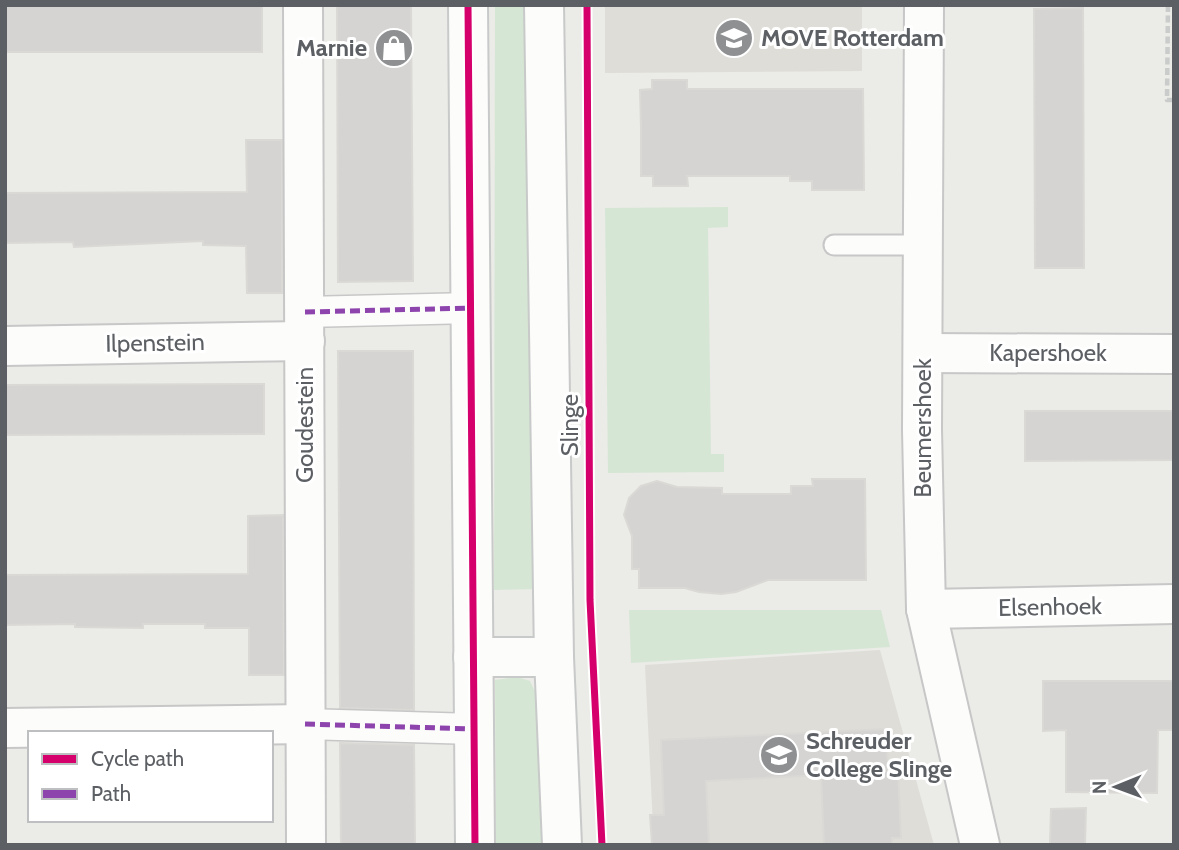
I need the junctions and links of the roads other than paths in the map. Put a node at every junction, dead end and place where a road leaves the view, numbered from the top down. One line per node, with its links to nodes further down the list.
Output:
1 (303, 5): 8 (street, Goudestein)
2 (468, 5): 7 (street)
3 (544, 5): 15 (street, Slinge)
4 (924, 5): 6 (street, Beumershoek)
5 (834, 245): 6 (lane)
6 (923, 245): 10 (street, Beumershoek)
7 (471, 308): 8 (street); 14 (street)
8 (305, 326): 9 (street, Ilpenstein); 16 (street, Goudestein)
9 (5, 346)
10 (923, 353): 11 (street, Kapershoek); 13 (street, Beumershoek)
11 (1174, 354)
12 (1174, 604): 13 (street, Elsenhoek)
13 (926, 609): 22 (street, Beumershoek)
14 (473, 657): 15 (street); 18 (street)
15 (554, 657): 21 (street, Slinge)
16 (305, 724): 17 (street); 18 (street); 19 (street, Goudestein)
17 (5, 728)
18 (474, 729): 20 (street)
19 (306, 845)
20 (475, 845)
21 (562, 845)
22 (980, 845)

